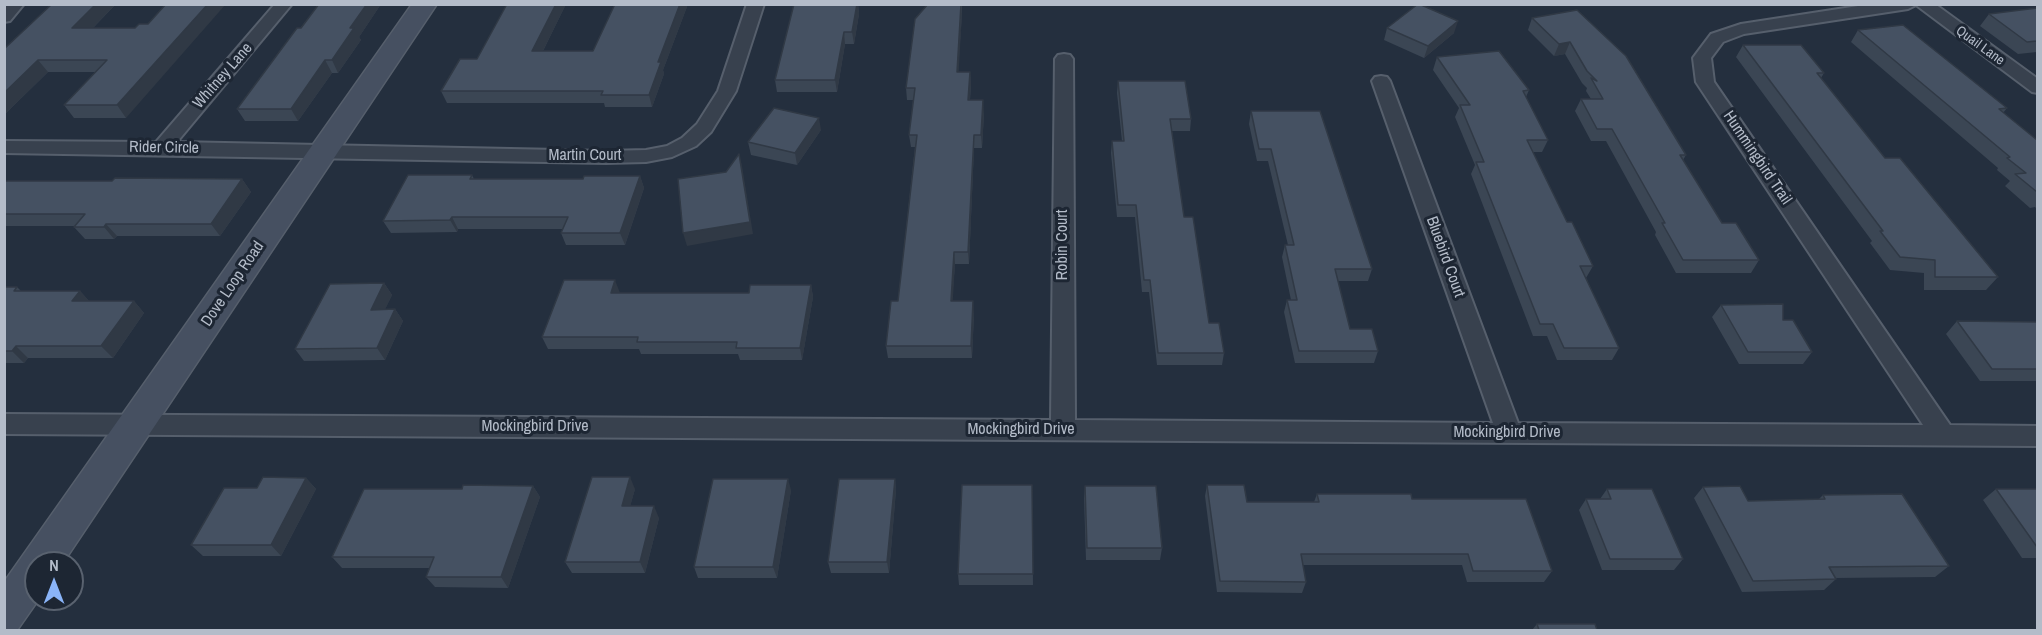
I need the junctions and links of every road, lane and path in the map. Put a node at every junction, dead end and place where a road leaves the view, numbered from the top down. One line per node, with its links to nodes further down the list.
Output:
1 (16, 4): 7 (street)
2 (284, 4): 12 (street, Whitney Lane)
3 (425, 4): 13 (street, Dove Loop Road)
4 (756, 4): 13 (street, Martin Court)
5 (1908, 4): 18 (street, Hummingbird Trail)
6 (1923, 4): 10 (street, Quail Lane)
7 (4, 17)
8 (1064, 59): 16 (street, Robin Court)
9 (1381, 81): 17 (street, Bluebird Court)
10 (2037, 88)
11 (4, 147): 12 (street, Rider Circle)
12 (161, 148): 13 (street, Rider Circle)
13 (323, 153): 15 (street, Dove Loop Road)
14 (4, 424): 15 (street, Mockingbird Drive)
15 (136, 424): 16 (street, Mockingbird Drive); 20 (street, Dove Loop Road)
16 (1063, 431): 17 (street, Mockingbird Drive)
17 (1509, 433): 18 (street, Mockingbird Drive)
18 (1944, 436): 19 (street, Mockingbird Drive)
19 (2037, 436)
20 (49, 551)
21 (24, 587): 22 (street)
22 (4, 616)

